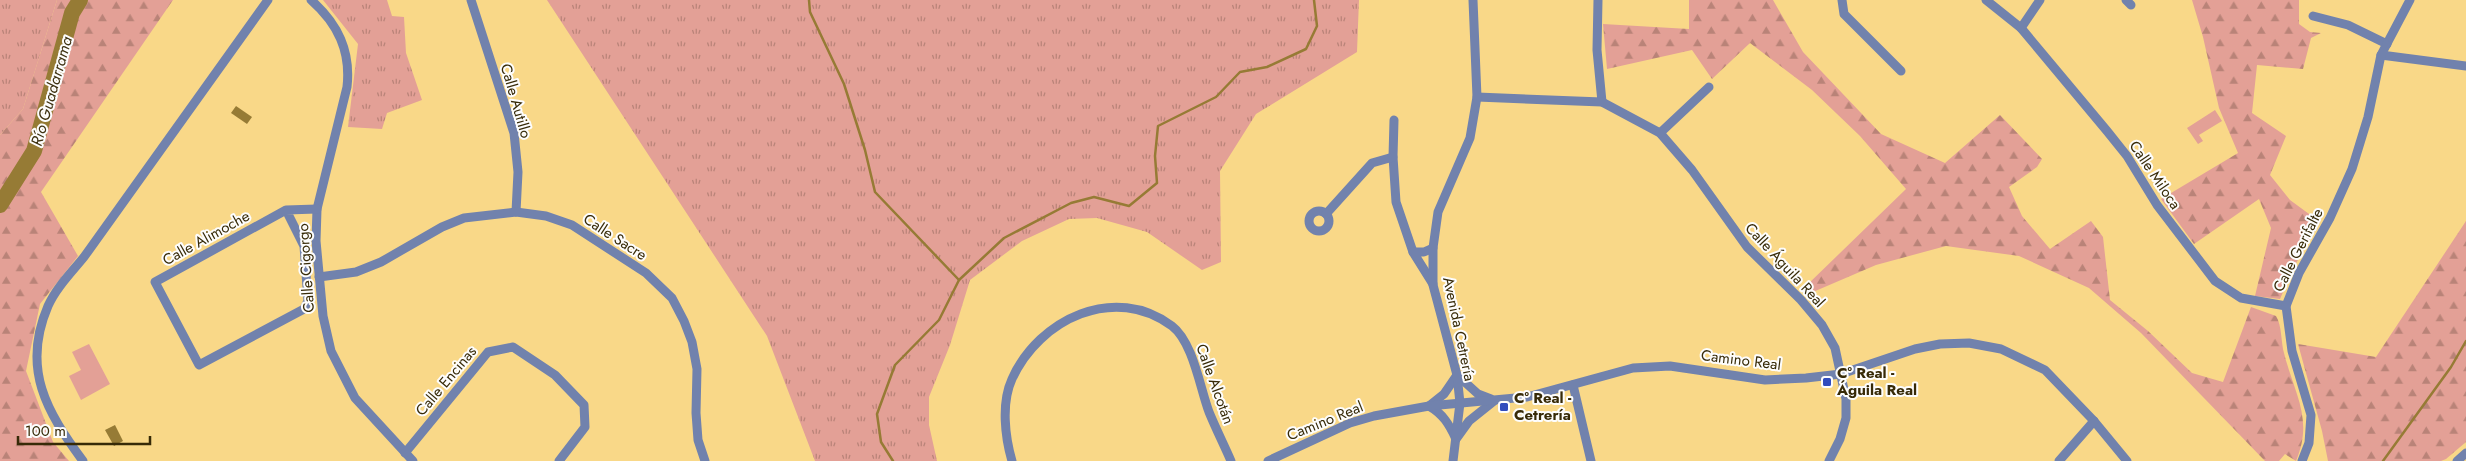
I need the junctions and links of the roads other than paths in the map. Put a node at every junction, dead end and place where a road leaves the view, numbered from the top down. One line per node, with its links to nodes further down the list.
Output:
1 (268, 0): 41 (street)
2 (311, 0): 22 (street, Calle Cigorgo)
3 (470, 0): 24 (street, Calle Autillo)
4 (1473, 0): 17 (street, Avenida Cetrería)
5 (1598, 0): 18 (street)
6 (1842, 0): 15 (street)
7 (1986, 0): 11 (street, Calle Miloca)
8 (2040, 0): 11 (street)
9 (2410, 0): 12 (street, Calle Gerifalte)
10 (2313, 16): 12 (street)
11 (2021, 28): 30 (street, Calle Miloca)
12 (2387, 44): 13 (street, Calle Gerifalte)
13 (2382, 55): 14 (street); 30 (street, Calle Gerifalte)
14 (2466, 66)
15 (1901, 71)
16 (1710, 87): 20 (street)
17 (1477, 97): 18 (street, Calle Águila Real); 26 (street, Avenida Cetrería)
18 (1602, 102): 20 (street, Calle Águila Real)
19 (1394, 120): 21 (street)
20 (1660, 133): 31 (street, Calle Águila Real)
21 (1393, 157): 25 (street); 27 (street)
22 (316, 209): 23 (street, Calle Alimoche); 28 (street, Calle Cigorgo)
23 (286, 210): 23 (street, Calle Alimoche)
24 (516, 212): 28 (street, Calle Sacre); 44 (street, Calle Sacre)
25 (1326, 214)
26 (1433, 248): 27 (street); 29 (street, Avenida Cetrería)
27 (1413, 252): 29 (street)
28 (319, 277): 39 (street, Calle Cigorgo)
29 (1433, 285): 32 (street, Avenida Cetrería)
30 (2286, 306): 53 (street, Calle Gerifalte)
31 (1842, 374): 33 (street, Camino Real); 37 (street, Camino Real); 50 (street, Calle Águila Real)
32 (1457, 375): 34 (street); 35 (street, Avenida Cetrería); 36 (street)
33 (1573, 385): 34 (street, Camino Real); 49 (street)
34 (1495, 400): 35 (street, Camino Real); 38 (street)
35 (1460, 403): 36 (street, Camino Real); 38 (street, Avenida Cetrería)
36 (1429, 406): 38 (street); 47 (street, Camino Real)
37 (2094, 421): 51 (street); 52 (street, Camino Real)
38 (1456, 439): 48 (street, Avenida Cetrería)
39 (405, 453): 42 (street, Calle Cigorgo); 43 (street, Calle Encinas)
40 (2466, 453): 54 (street)
41 (83, 461)
42 (413, 461)
43 (559, 461)
44 (705, 461)
45 (1012, 461): 46 (street, Calle Alcotán)
46 (1231, 461)
47 (1268, 461)
48 (1453, 461)
49 (1590, 461)
50 (1829, 461)
51 (2059, 461)
52 (2127, 461)
53 (2302, 461)
54 (2457, 461)

